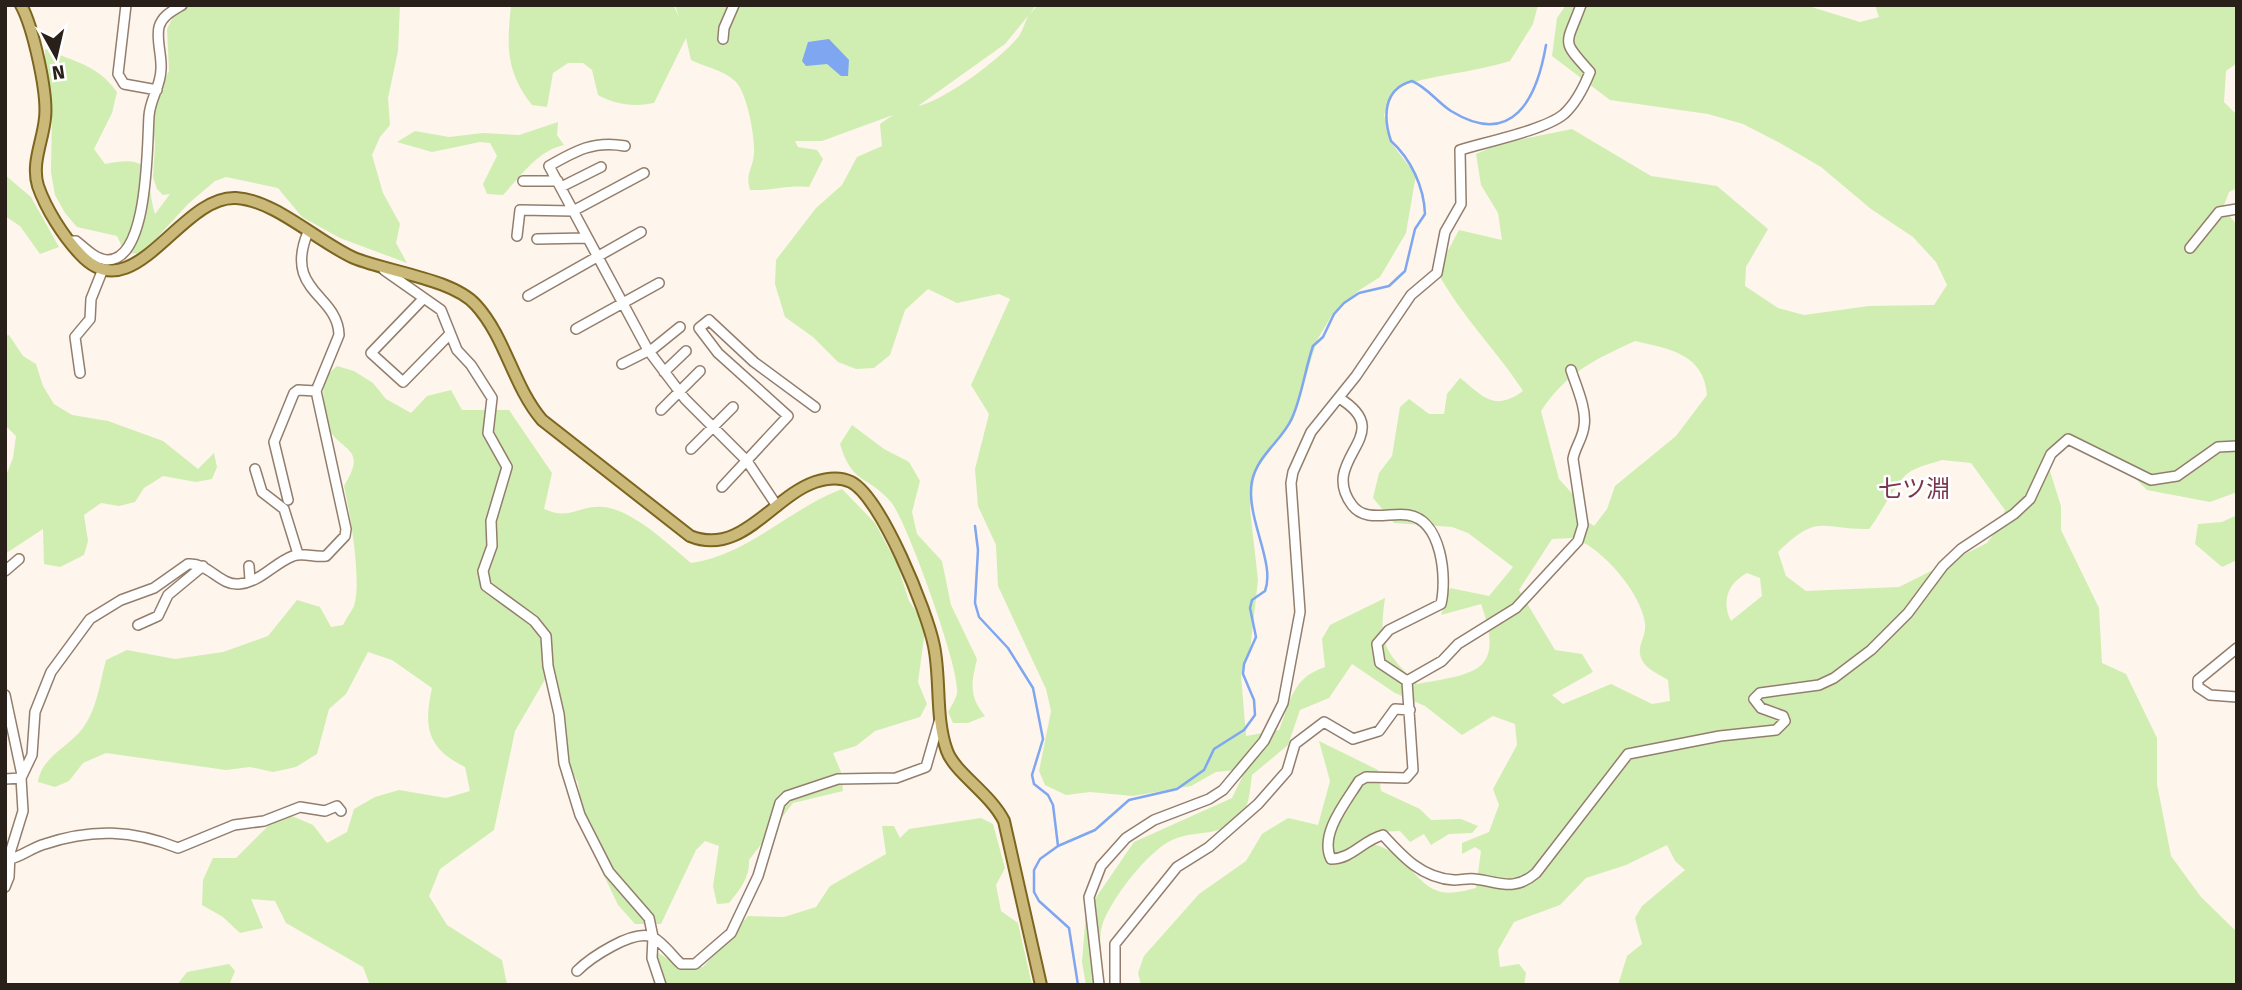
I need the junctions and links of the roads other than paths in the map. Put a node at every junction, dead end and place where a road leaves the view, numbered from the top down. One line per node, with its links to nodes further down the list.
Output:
1 (20, 5): 20 (main road)
2 (126, 5): 7 (street)
3 (182, 5): 7 (street)
4 (734, 5): 6 (street)
5 (1581, 5): 41 (street)
6 (723, 39)
7 (157, 90): 20 (street)
8 (625, 146): 12 (street)
9 (601, 167): 12 (street)
10 (644, 173): 14 (street)
11 (523, 181): 12 (street)
12 (559, 184): 14 (street)
13 (2237, 209): 21 (street)
14 (573, 211): 17 (street); 18 (street)
15 (309, 232): 23 (main road); 24 (main road); 39 (street)
16 (641, 232): 22 (street)
17 (517, 236)
18 (587, 238): 19 (street); 22 (street)
19 (537, 239)
20 (69, 241): 23 (main road)
21 (2190, 248)
22 (597, 256): 26 (street); 28 (street)
23 (103, 269): 38 (street)
24 (383, 269): 27 (street); 52 (main road)
25 (659, 283): 28 (street)
26 (528, 296)
27 (423, 299): 31 (street); 31 (street)
28 (622, 304): 30 (street); 32 (street)
29 (680, 327): 32 (street)
30 (576, 329)
31 (449, 336): 71 (street)
32 (648, 350): 34 (street); 37 (street)
33 (687, 351): 37 (street)
34 (622, 365)
35 (1572, 370): 61 (street)
36 (700, 371): 40 (street)
37 (664, 372): 40 (street)
38 (80, 373)
39 (316, 391): 51 (street); 53 (street)
40 (680, 393): 44 (street); 45 (street)
41 (1339, 398): 61 (street); 75 (street)
42 (733, 407): 45 (street)
43 (815, 407): 48 (street)
44 (661, 410)
45 (712, 429): 47 (street); 48 (street)
46 (2237, 446): 64 (street)
47 (691, 449)
48 (747, 461): 50 (street); 52 (street)
49 (255, 469): 53 (street)
50 (722, 487)
51 (288, 500)
52 (777, 506): 65 (main road)
53 (298, 554): 58 (street)
54 (19, 559): 57 (street)
55 (203, 566): 58 (street); 59 (street); 66 (street)
56 (249, 566): 58 (street)
57 (5, 571)
58 (250, 580)
59 (138, 625)
60 (2237, 648): 63 (street)
61 (1407, 681): 64 (street)
62 (5, 695): 66 (street)
63 (2237, 697)
64 (1409, 710): 76 (street)
65 (941, 717): 71 (street); 74 (main road)
66 (21, 776): 67 (street); 69 (street)
67 (5, 779)
68 (341, 811): 69 (street)
69 (10, 859): 70 (street)
70 (5, 887)
71 (653, 937): 72 (street); 73 (street)
72 (577, 971)
73 (661, 985)
74 (1041, 985)
75 (1099, 985)
76 (1115, 985)

